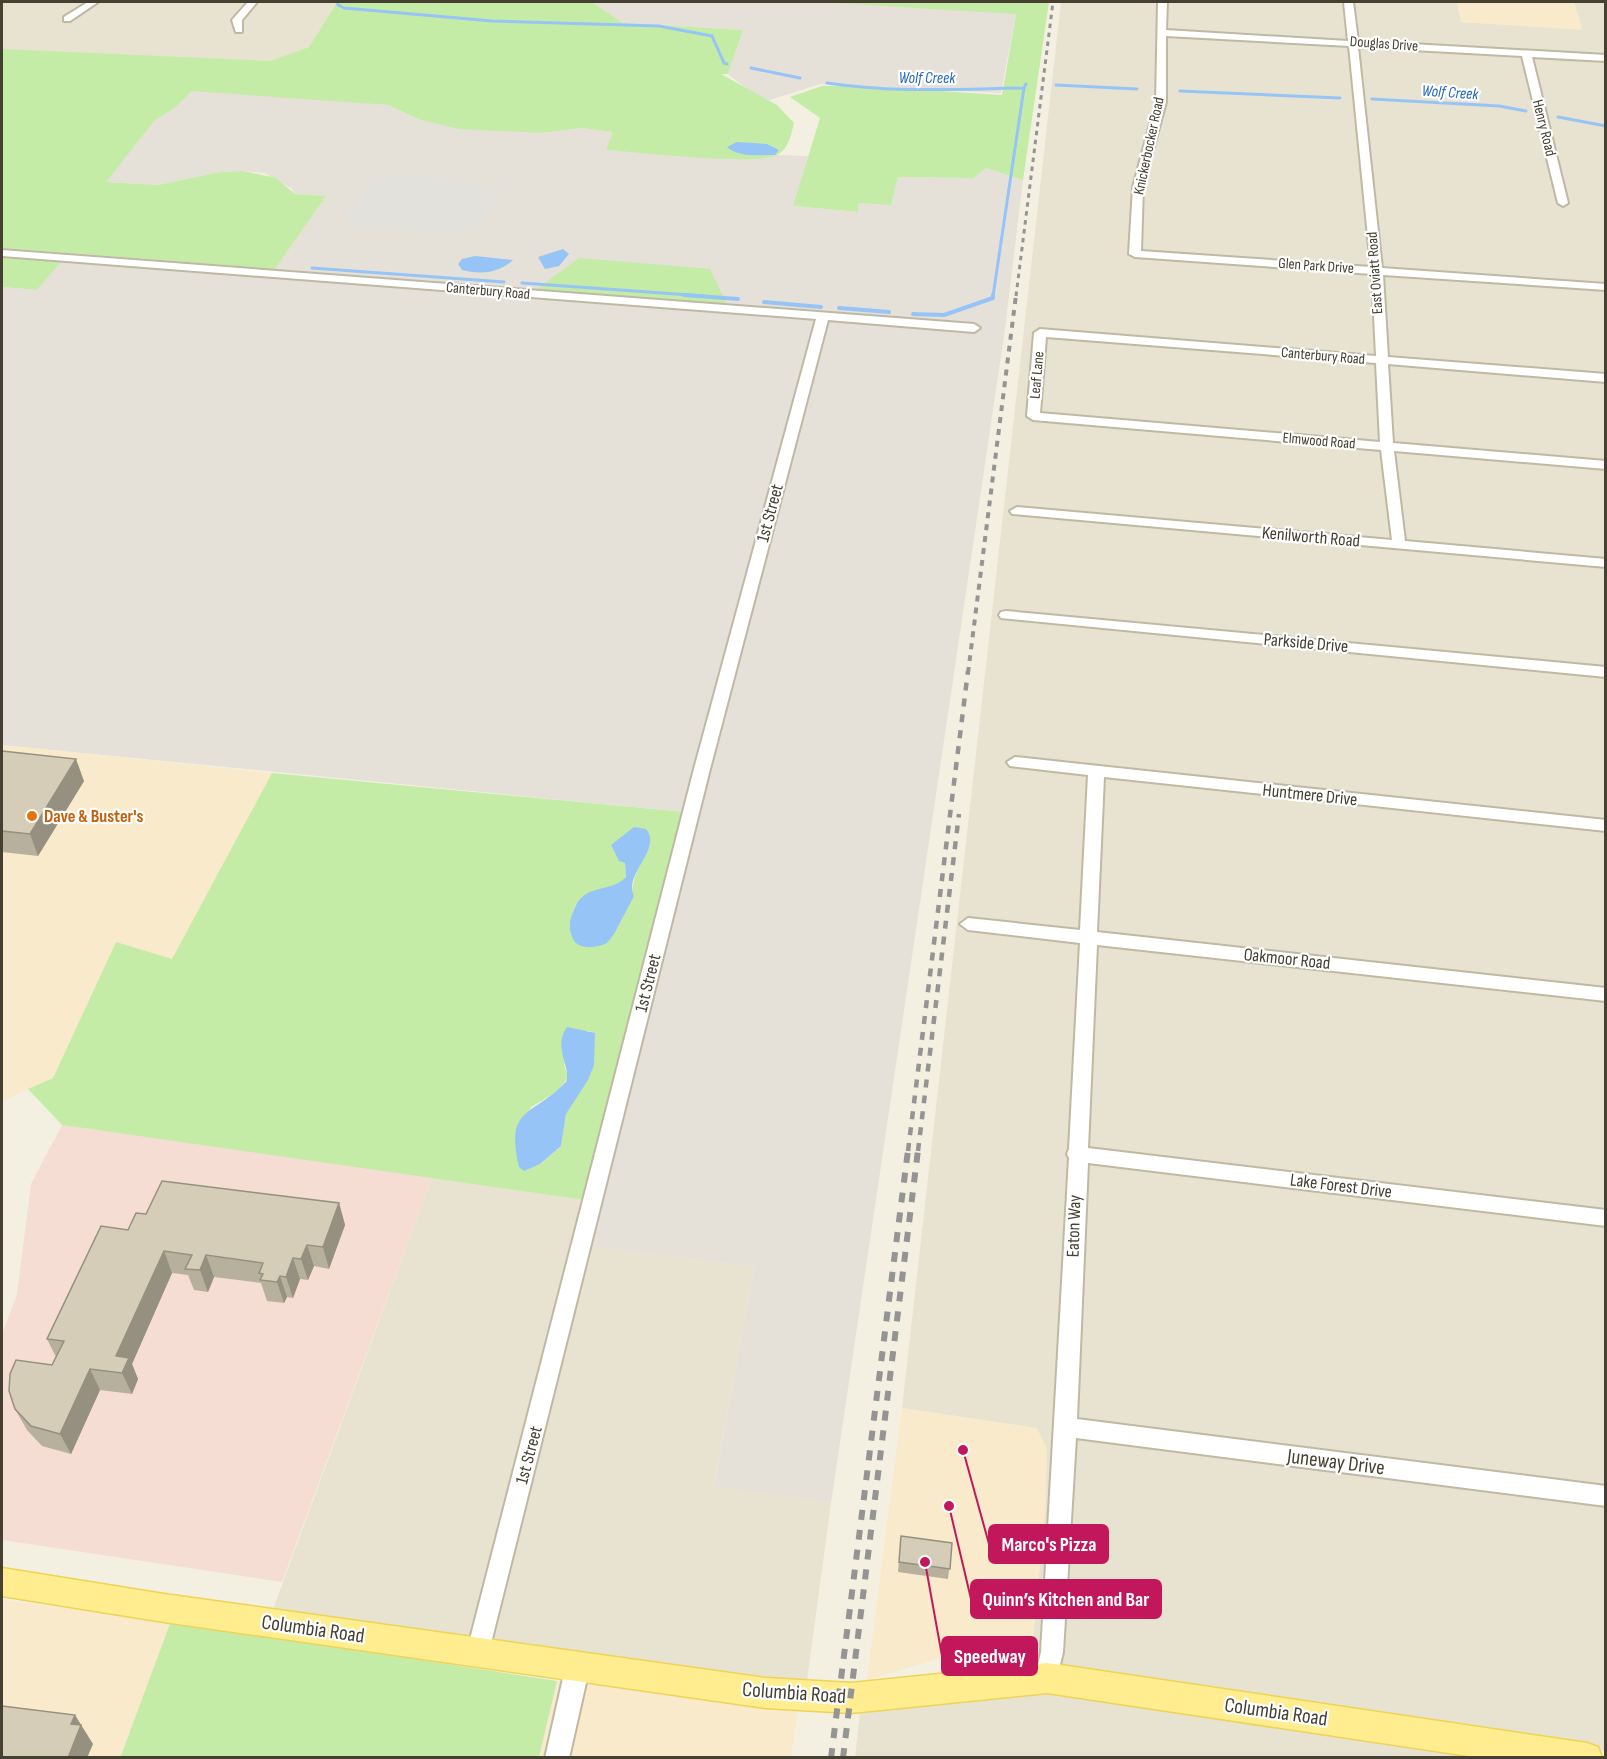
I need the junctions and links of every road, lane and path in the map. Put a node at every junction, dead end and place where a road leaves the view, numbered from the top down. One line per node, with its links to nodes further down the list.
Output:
1 (93, 2): 5 (street)
2 (252, 2): 6 (street)
3 (1162, 2): 7 (street, Knickerbocker Road)
4 (1349, 2): 8 (street, East Oviatt Road)
5 (67, 19)
6 (239, 30)
7 (1162, 33): 8 (street, Douglas Drive); 13 (street, Knickerbocker Road)
8 (1353, 42): 9 (street, Douglas Drive); 14 (street, East Oviatt Road)
9 (1526, 53): 10 (street, Douglas Drive); 11 (street, Henry Road)
10 (1605, 58)
11 (1563, 203)
12 (2, 254): 16 (street, Canterbury Road)
13 (1135, 254): 14 (street, Glen Park Drive)
14 (1377, 270): 15 (street, Glen Park Drive); 19 (street, East Oviatt Road)
15 (1605, 287)
16 (823, 317): 17 (street, Canterbury Road); 40 (street, 1st Street)
17 (974, 328)
18 (1040, 333): 19 (street, Canterbury Road); 21 (street, Leaf Lane)
19 (1381, 360): 20 (street, Canterbury Road); 22 (street, East Oviatt Road)
20 (1605, 378)
21 (1033, 416): 22 (street, Elmwood Road)
22 (1387, 447): 23 (street, Elmwood Road); 25 (street, East Oviatt Road)
23 (1605, 465)
24 (1017, 511): 25 (street, Kenilworth Road)
25 (1400, 545): 26 (street, Kenilworth Road)
26 (1605, 563)
27 (1006, 615): 28 (street, Parkside Drive)
28 (1605, 672)
29 (1015, 762): 30 (street, Huntmere Drive)
30 (1096, 772): 31 (street, Huntmere Drive); 33 (street, Eaton Way)
31 (1605, 826)
32 (968, 924): 33 (street, Oakmoor Road)
33 (1088, 937): 34 (street, Oakmoor Road); 35 (street, Eaton Way)
34 (1605, 995)
35 (1076, 1154): 36 (street, Lake Forest Drive); 37 (street, Eaton Way)
36 (1605, 1218)
37 (1066, 1427): 38 (street, Juneway Drive); 42 (street, Eaton Way)
38 (1605, 1496)
39 (2, 1582): 40 (main road, Columbia Road)
40 (478, 1651): 41 (main road, Columbia Road)
41 (578, 1665): 42 (main road, Columbia Road); 43 (street)
42 (1047, 1678): 44 (main road, Columbia Road)
43 (557, 1758)
44 (1587, 1758)

